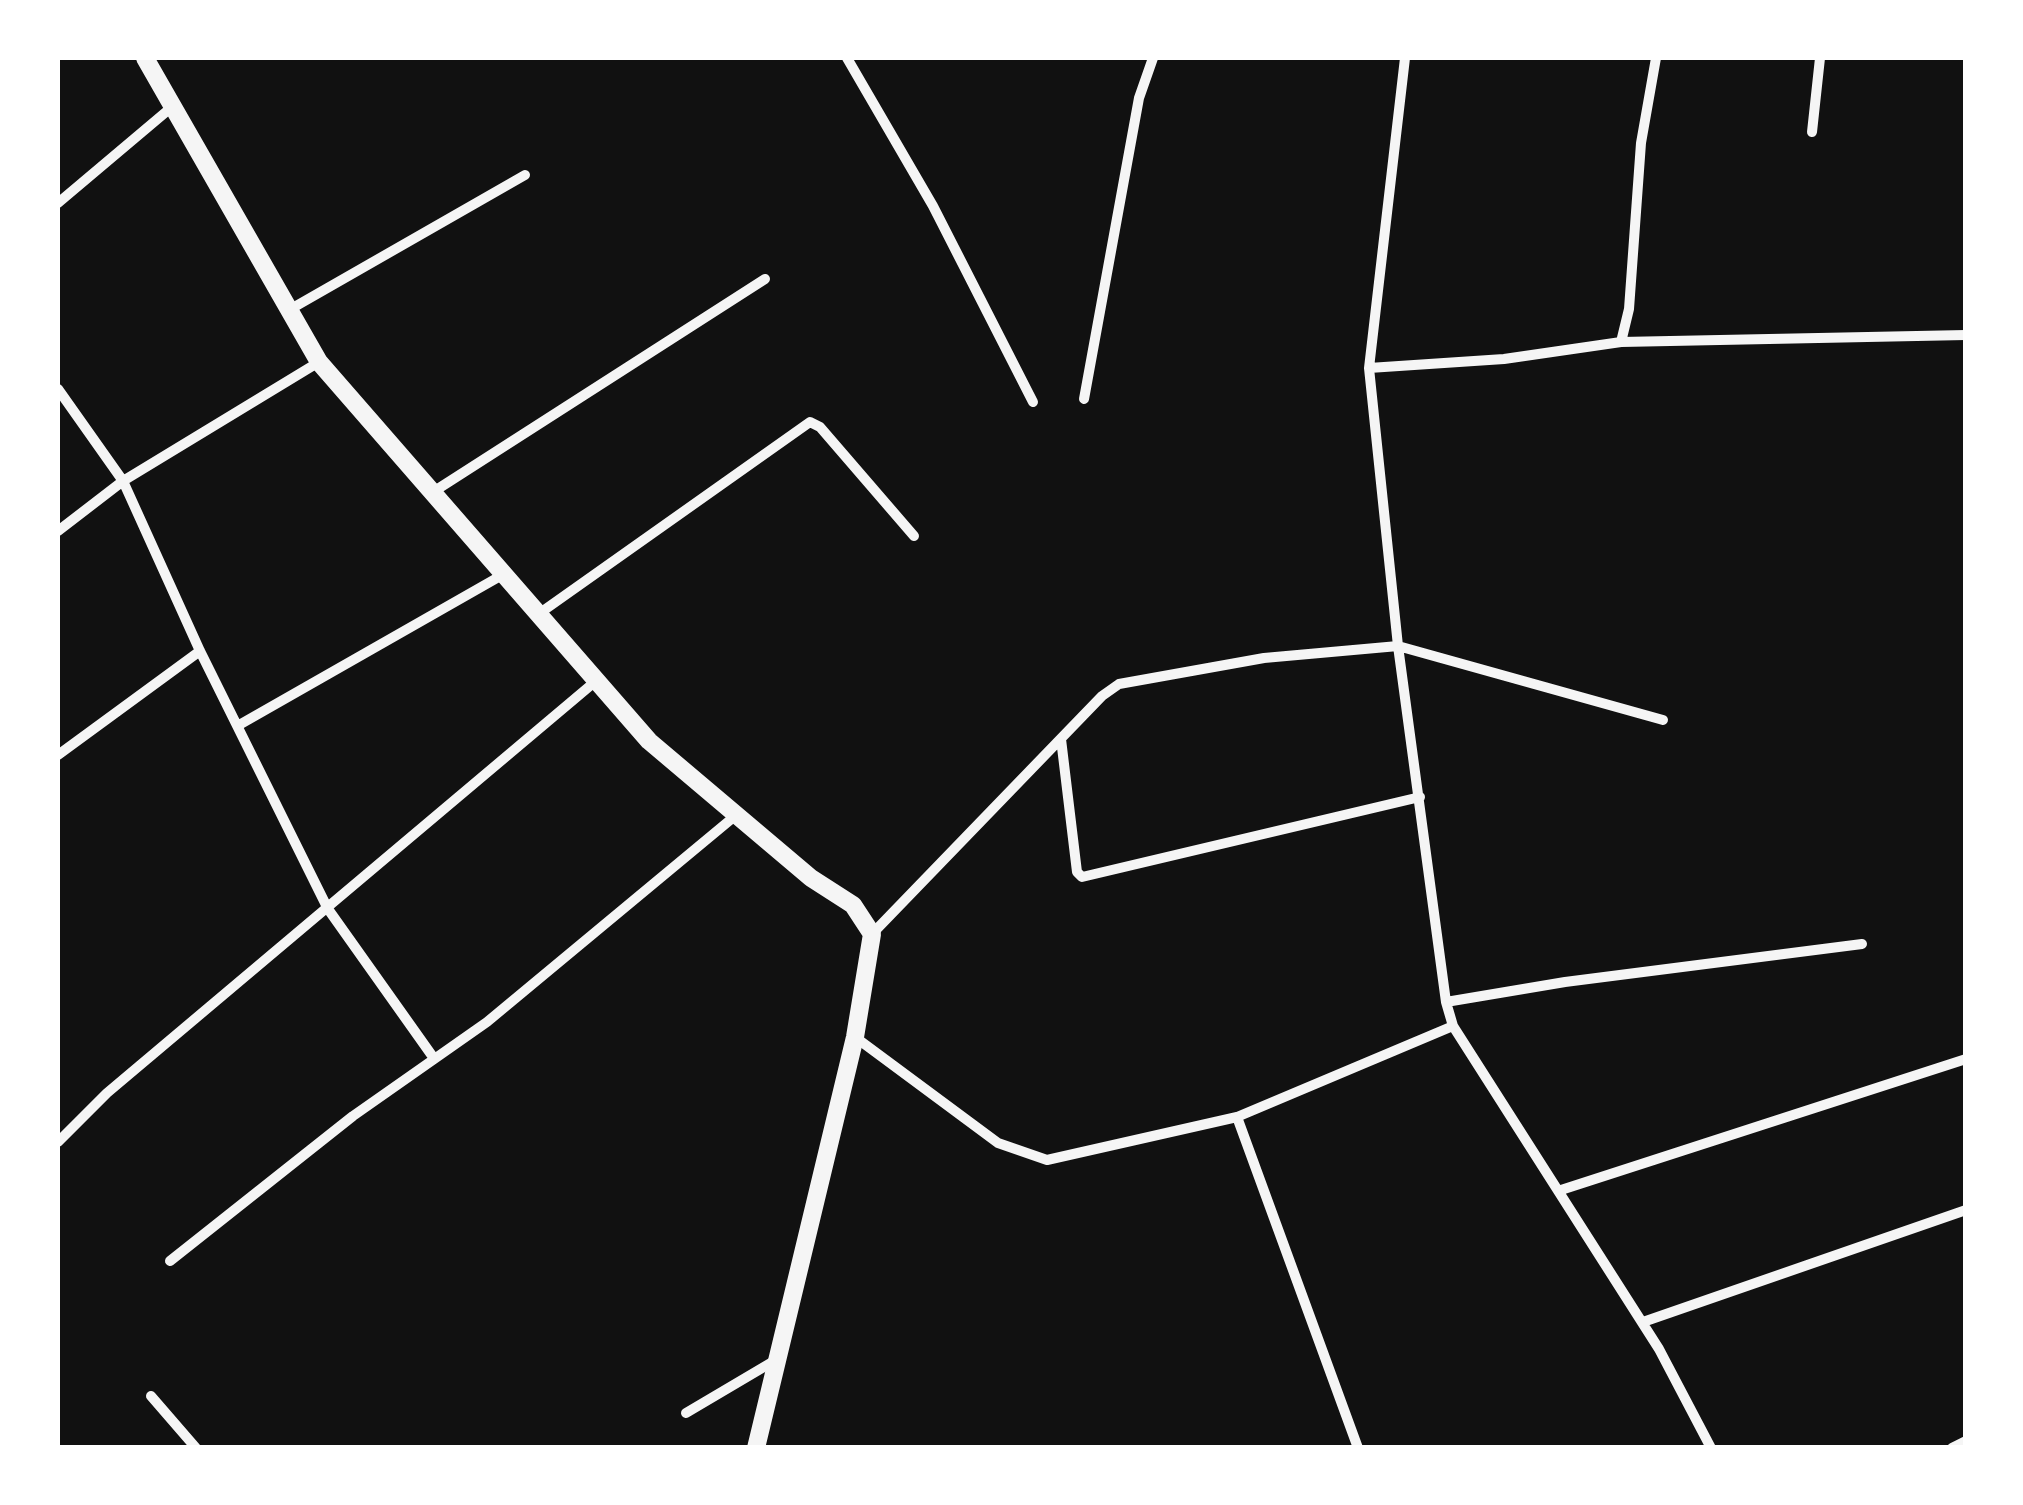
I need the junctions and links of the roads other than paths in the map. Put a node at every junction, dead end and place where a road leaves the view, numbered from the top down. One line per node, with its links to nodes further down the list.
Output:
1 (145, 58): 7 (street)
2 (847, 58): 19 (street)
3 (1153, 58): 18 (street)
4 (1405, 58): 16 (street)
5 (1656, 58): 14 (street)
6 (1820, 58): 8 (street)
7 (173, 106): 10 (street); 12 (street)
8 (1812, 132)
9 (525, 174): 12 (street)
10 (58, 203)
11 (765, 279): 21 (street)
12 (289, 310): 15 (street)
13 (1966, 335): 14 (street)
14 (1620, 342): 16 (street)
15 (319, 362): 20 (street); 21 (street)
16 (1369, 368): 26 (street)
17 (58, 390): 20 (street)
18 (1084, 399)
19 (1033, 402)
20 (123, 481): 22 (street); 27 (street)
21 (433, 492): 24 (street)
22 (58, 531)
23 (914, 536): 25 (street)
24 (505, 574): 25 (street); 30 (street)
25 (540, 614): 28 (street)
26 (1398, 646): 29 (street); 31 (street); 33 (street)
27 (200, 651): 30 (street); 32 (street)
28 (597, 680): 34 (street); 35 (street)
29 (1663, 720)
30 (240, 725): 35 (street)
31 (1061, 739): 33 (street); 36 (street)
32 (58, 755)
33 (1420, 797): 38 (street)
34 (735, 816): 36 (street); 41 (street)
35 (328, 909): 41 (street); 44 (street)
36 (872, 934): 40 (street)
37 (1862, 944): 38 (street)
38 (1446, 1002): 39 (street)
39 (1453, 1026): 43 (street); 45 (street)
40 (854, 1037): 43 (street); 49 (street)
41 (433, 1057): 47 (street)
42 (1966, 1059): 45 (street)
43 (1236, 1117): 55 (street)
44 (58, 1142)
45 (1561, 1190): 48 (street)
46 (1966, 1210): 48 (street)
47 (170, 1260)
48 (1643, 1322): 56 (street)
49 (774, 1361): 51 (street); 54 (street)
50 (151, 1396): 53 (street)
51 (686, 1412)
52 (1966, 1440): 57 (street)
53 (196, 1448)
54 (756, 1448)
55 (1358, 1448)
56 (1711, 1448)
57 (1952, 1448)

